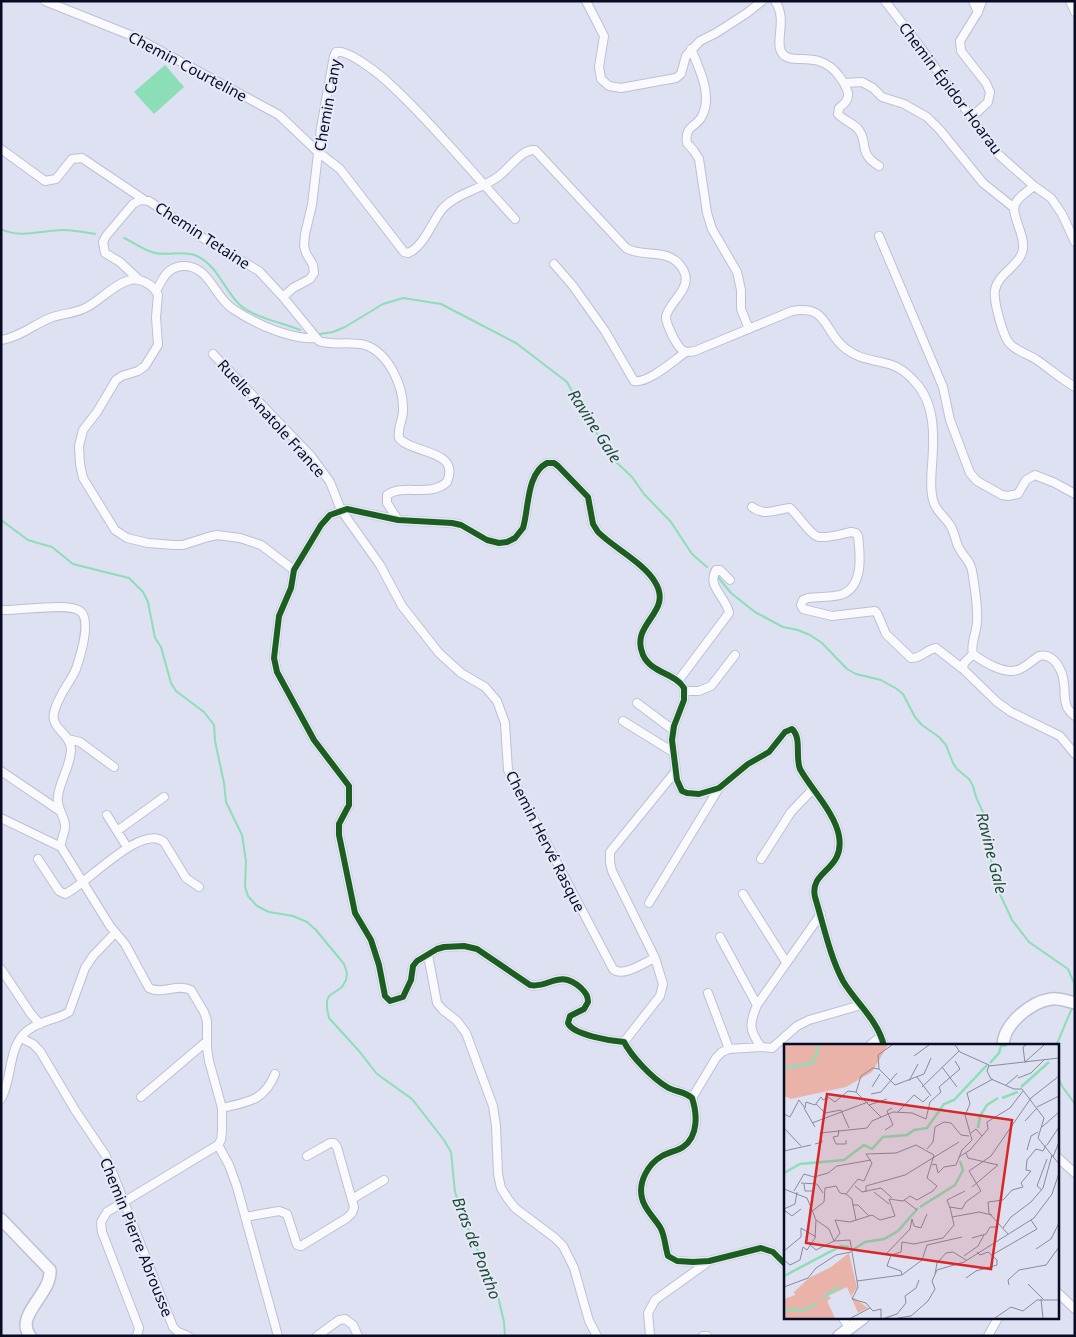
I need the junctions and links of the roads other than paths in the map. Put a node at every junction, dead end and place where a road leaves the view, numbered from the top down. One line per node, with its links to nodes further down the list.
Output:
1 (45, 1): 15 (street, Chemin Courteline)
2 (586, 1): 11 (street)
3 (762, 1): 11 (street)
4 (775, 1): 12 (street)
5 (885, 1): 13 (street, Chemin Épidor Hoarau)
6 (973, 1): 9 (street)
7 (982, 1): 9 (street)
8 (1070, 1): 10 (street)
9 (978, 12): 13 (street)
10 (1075, 12)
11 (691, 49): 28 (street)
12 (844, 84): 16 (street); 20 (street)
13 (971, 118): 18 (street, Chemin Épidor Hoarau)
14 (1, 149): 19 (street)
15 (318, 152): 17 (street, Chemin Courteline); 17 (street, Chemin Cany); 27 (street, Chemin Cany)
16 (879, 166)
17 (482, 184): 21 (street, Chemin Cany); 31 (street)
18 (1034, 186): 20 (street); 23 (street, Chemin Épidor Hoarau)
19 (143, 200): 25 (street, Chemin Tetaine); 27 (street, Chemin Tetaine)
20 (1013, 208): 33 (street)
21 (515, 219)
22 (879, 236): 34 (street)
23 (1075, 242)
24 (554, 264): 31 (street)
25 (139, 280): 26 (street); 30 (street)
26 (156, 292): 29 (street); 38 (street)
27 (283, 297): 29 (street, Chemin Tetaine)
28 (749, 329): 31 (street); 42 (street)
29 (316, 338): 37 (street)
30 (1, 340)
31 (686, 352)
32 (213, 354): 36 (street, Ruelle Anatole France)
33 (1075, 387)
34 (1075, 494)
35 (752, 507): 43 (street)
36 (341, 510): 37 (street); 38 (street); 75 (street, Chemin Hervé Rasque)
37 (398, 520): 44 (street)
38 (294, 570): 74 (street)
39 (730, 580): 44 (street)
40 (1, 610): 50 (street)
41 (735, 654): 45 (street)
42 (974, 654): 43 (street); 47 (street)
43 (963, 669): 52 (street)
44 (678, 681): 45 (street)
45 (685, 691): 49 (street)
46 (637, 702): 49 (street)
47 (1075, 716)
48 (623, 720): 51 (street)
49 (673, 730): 51 (street)
50 (68, 739): 53 (street); 59 (street)
51 (673, 752): 55 (street)
52 (1075, 754)
53 (114, 767)
54 (1, 771): 59 (street)
55 (675, 772): 56 (street); 75 (street)
56 (719, 788): 57 (street); 70 (street)
57 (812, 789): 65 (street); 71 (street)
58 (164, 797): 62 (street)
59 (60, 811): 63 (street)
60 (107, 815): 62 (street)
61 (1, 818): 63 (street)
62 (117, 831): 64 (street)
63 (60, 847): 67 (street)
64 (127, 847): 67 (street); 68 (street)
65 (761, 858)
66 (38, 859): 67 (street)
67 (82, 883): 72 (street)
68 (199, 887)
69 (743, 894): 76 (street)
70 (649, 903)
71 (821, 914): 76 (street); 81 (street)
72 (114, 932): 82 (street); 85 (street)
73 (720, 937): 80 (street)
74 (428, 955): 86 (street); 122 (street)
75 (655, 958): 86 (street)
76 (786, 962): 80 (street)
77 (1, 969): 82 (street)
78 (708, 993): 91 (street)
79 (1075, 1003): 89 (main road)
80 (757, 1005): 90 (street)
81 (861, 1005): 83 (street); 90 (street)
82 (40, 1024): 84 (street)
83 (881, 1036): 87 (street); 88 (street)
84 (21, 1038): 93 (street); 105 (street, Chemin Pierre Abrousse)
85 (207, 1041): 95 (street); 98 (street)
86 (624, 1042): 96 (street)
87 (871, 1044)
88 (883, 1044)
89 (1003, 1044)
90 (761, 1047): 91 (street)
91 (729, 1049): 96 (street)
92 (1, 1068): 93 (street)
93 (9, 1074): 97 (street)
94 (275, 1074): 98 (street)
95 (141, 1097)
96 (692, 1098): 108 (street)
97 (1, 1099)
98 (222, 1108): 99 (street)
99 (218, 1145): 105 (street); 106 (street)
100 (307, 1156): 104 (street)
101 (1058, 1158): 102 (street)
102 (1075, 1173)
103 (384, 1180): 104 (street)
104 (352, 1199): 106 (street)
105 (124, 1203): 117 (street); 118 (street, Chemin Pierre Abrousse)
106 (245, 1217): 119 (street)
107 (1, 1220): 116 (main road)
108 (709, 1261): 109 (street); 123 (street)
109 (784, 1263)
110 (1058, 1293): 111 (street)
111 (1075, 1309)
112 (844, 1320): 115 (street)
113 (861, 1320): 115 (main road)
114 (997, 1320): 127 (street)
115 (850, 1329): 126 (main road)
116 (30, 1336)
117 (137, 1336)
118 (188, 1336)
119 (278, 1336)
120 (317, 1336): 121 (street)
121 (358, 1336)
122 (596, 1336)
123 (650, 1336)
124 (703, 1336): 125 (street)
125 (707, 1336)
126 (839, 1336)
127 (988, 1336)

